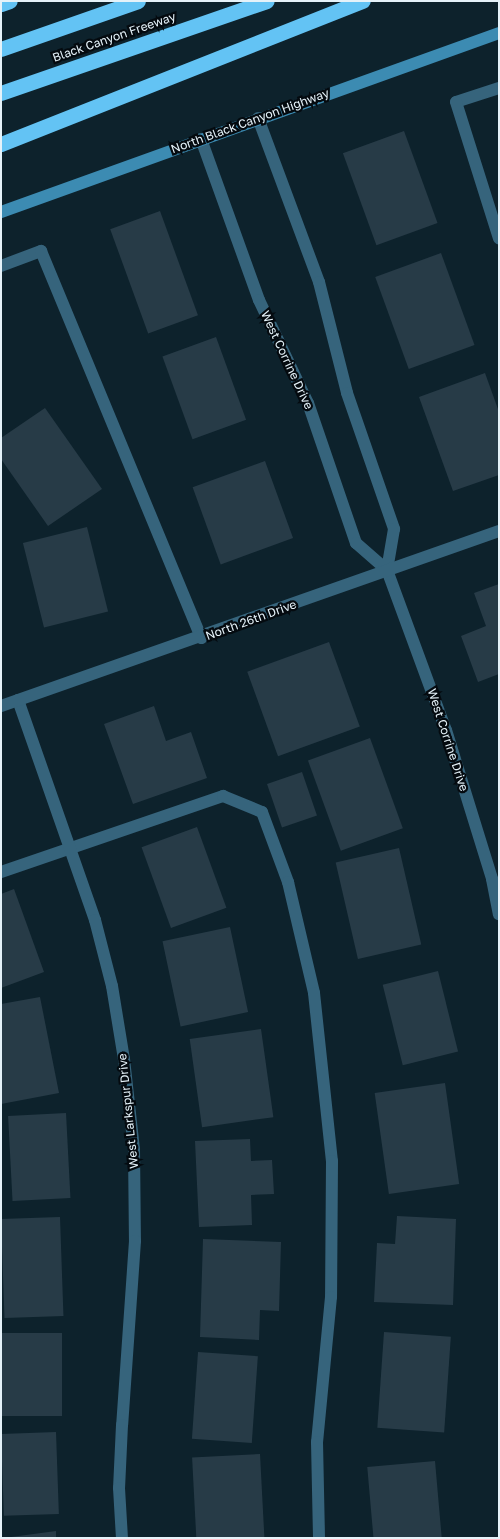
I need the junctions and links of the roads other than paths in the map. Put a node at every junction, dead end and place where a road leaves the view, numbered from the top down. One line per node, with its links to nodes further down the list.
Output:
1 (10, 1): 5 (highway)
2 (138, 1): 7 (highway)
3 (266, 1): 9 (highway, Black Canyon Freeway)
4 (363, 1): 12 (highway)
5 (1, 4)
6 (499, 33): 10 (main road, North Black Canyon Highway)
7 (1, 49)
8 (499, 88): 14 (street)
9 (1, 93)
10 (258, 118): 11 (main road, North Black Canyon Highway); 17 (street, West Corrine Drive)
11 (201, 138): 13 (main road, North Black Canyon Highway); 17 (street, West Corrine Drive)
12 (1, 144)
13 (1, 212)
14 (499, 238)
15 (1, 266): 18 (street)
16 (499, 531): 17 (street, North 26th Drive)
17 (387, 570): 18 (street, North 26th Drive); 23 (street, West Corrine Drive)
18 (201, 638): 19 (street, North 26th Drive)
19 (18, 700): 20 (street, North 26th Drive); 21 (street, West Larkspur Drive)
20 (1, 706)
21 (70, 847): 22 (street); 24 (street, West Larkspur Drive); 25 (street)
22 (1, 872)
23 (499, 914)
24 (122, 1538)
25 (319, 1538)

